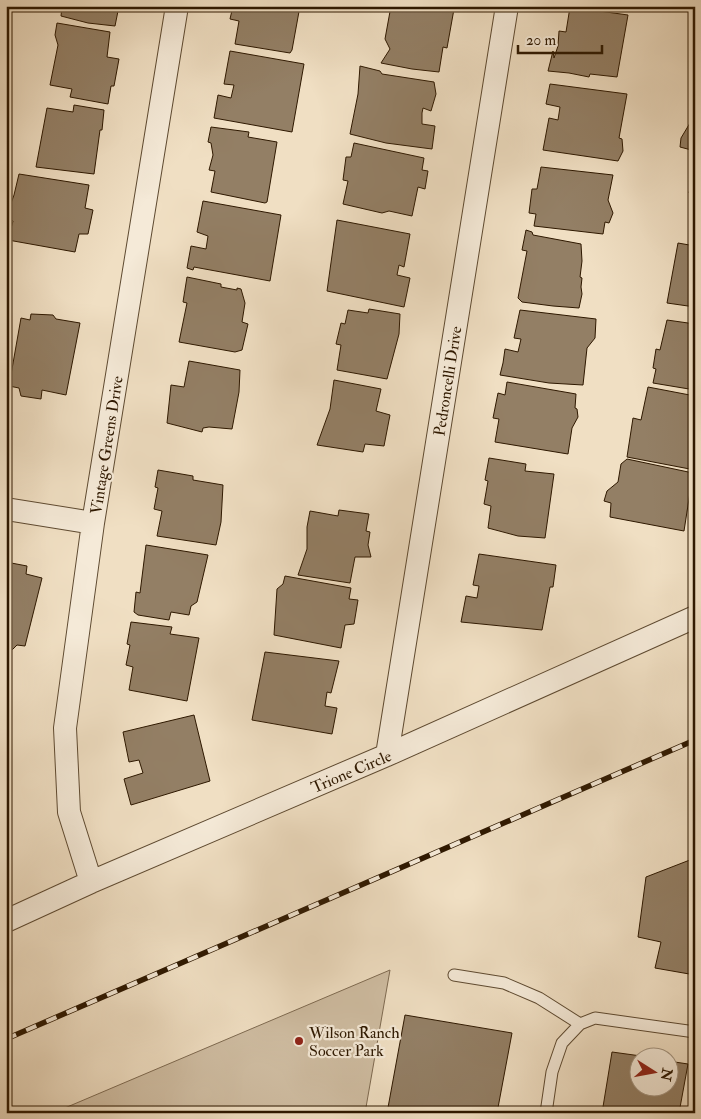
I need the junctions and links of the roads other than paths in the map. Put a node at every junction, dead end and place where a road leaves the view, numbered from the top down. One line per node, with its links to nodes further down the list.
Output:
1 (177, 6): 4 (street, Vintage Greens Drive)
2 (507, 6): 6 (street, Pedroncelli Drive)
3 (6, 509): 4 (street)
4 (93, 523): 7 (street, Vintage Greens Drive)
5 (695, 617): 6 (street, Trione Circle)
6 (387, 755): 7 (street, Trione Circle)
7 (91, 882): 8 (street, Trione Circle)
8 (6, 920)
9 (454, 975): 10 (lane)
10 (580, 1024): 11 (lane); 12 (lane)
11 (695, 1032)
12 (546, 1113)

